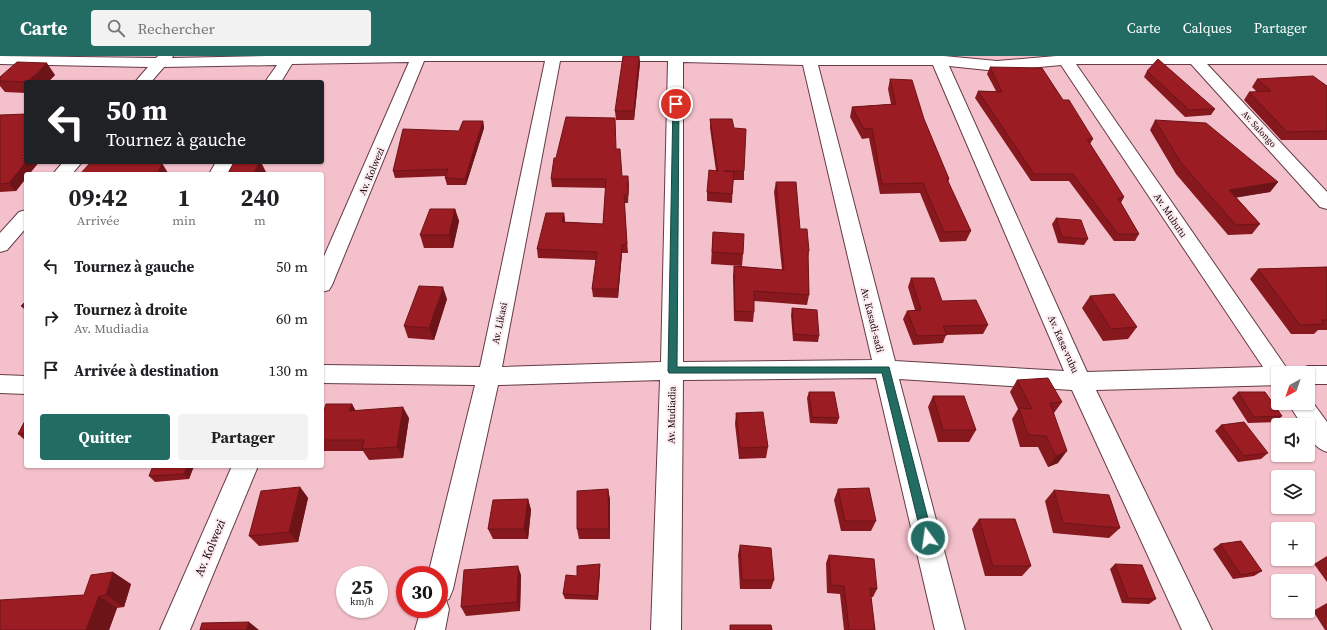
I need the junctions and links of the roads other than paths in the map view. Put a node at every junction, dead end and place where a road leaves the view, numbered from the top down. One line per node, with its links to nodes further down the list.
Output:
1 (676, 56): 3 (street); 6 (street); 24 (street, Av. Mudiadia)
2 (419, 57): 3 (street); 5 (street); 21 (street, Av. Kolwezi)
3 (554, 57): 27 (street, Av. Likasi)
4 (25, 58): 10 (street); 11 (street); 13 (street)
5 (288, 58): 10 (street); 15 (street)
6 (808, 58): 7 (street); 23 (street, Av. Kasadi-sadi)
7 (938, 58): 8 (street); 30 (street, Av. Kasa-vubu)
8 (1065, 58): 9 (street); 22 (street, Av. Mubutu)
9 (1194, 58): 12 (street); 18 (street, Av. Salongo)
10 (163, 59): 14 (street)
11 (0, 60)
12 (1322, 60)
13 (6, 77)
14 (145, 80)
15 (274, 80)
16 (71, 164): 17 (street)
17 (64, 172)
18 (1327, 203)
19 (24, 218): 20 (street)
20 (0, 245)
21 (324, 280)
22 (1274, 366)
23 (886, 369): 24 (street); 30 (street); 41 (street, Av. Kasadi-sadi)
24 (672, 371): 27 (street); 40 (street, Av. Mudiadia)
25 (324, 374): 27 (street)
26 (1327, 375): 29 (street)
27 (489, 376): 36 (street, Av. Likasi)
28 (1271, 376): 30 (street)
29 (1315, 376)
30 (1080, 381): 42 (street, Av. Kasa-vubu)
31 (0, 384): 32 (street)
32 (24, 385)
33 (1305, 410): 34 (street)
34 (1327, 442)
35 (244, 468): 38 (street, Av. Kolwezi)
36 (444, 566)
37 (433, 618): 39 (street)
38 (175, 630)
39 (430, 630)
40 (666, 630)
41 (950, 630)
42 (1197, 630)

